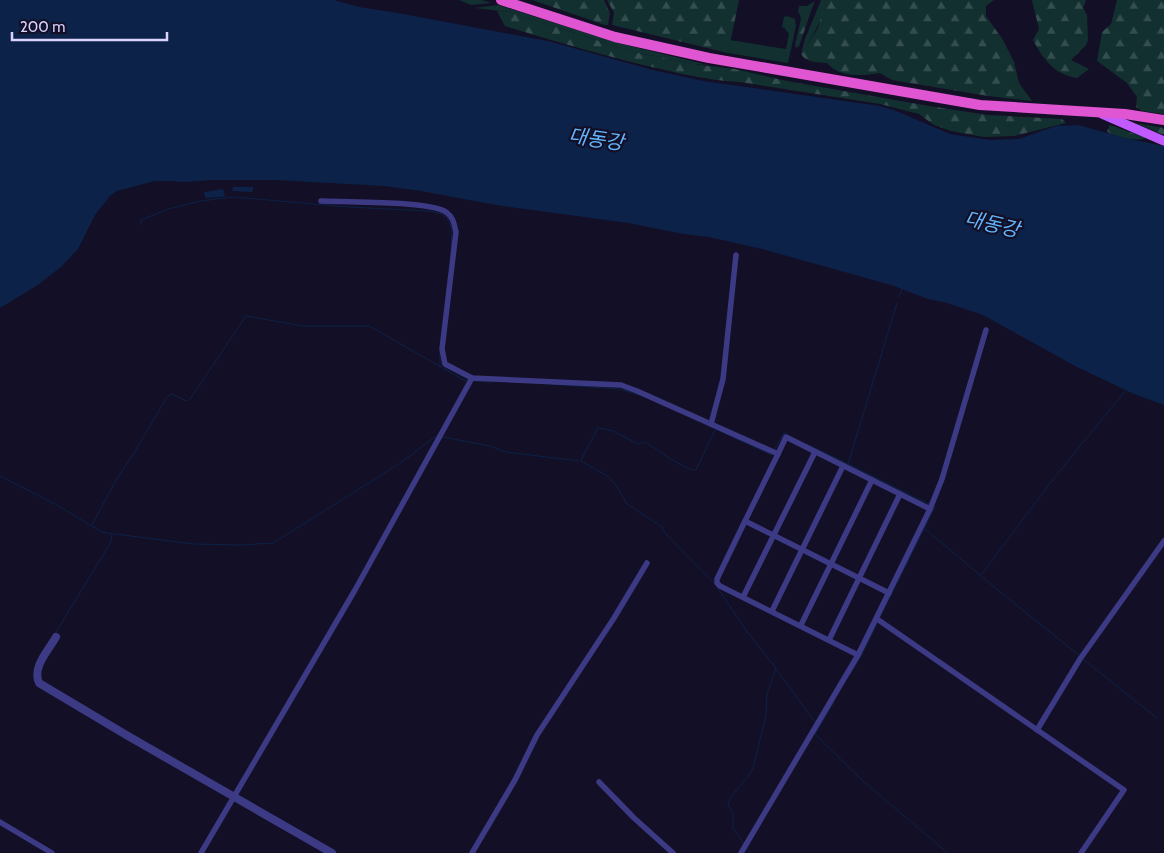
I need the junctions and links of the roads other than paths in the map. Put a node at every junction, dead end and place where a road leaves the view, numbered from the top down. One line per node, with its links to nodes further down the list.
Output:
1 (501, 0): 2 (highway)
2 (1099, 113): 3 (highway); 4 (main road)
3 (1164, 120)
4 (1164, 141)
5 (321, 201): 8 (street)
6 (736, 255): 9 (street)
7 (986, 330): 15 (street)
8 (472, 378): 9 (street); 33 (street)
9 (711, 424): 11 (street)
10 (815, 452): 11 (street); 12 (street); 17 (street)
11 (778, 454): 16 (street)
12 (843, 466): 13 (street); 19 (street)
13 (872, 480): 14 (street); 21 (street)
14 (900, 494): 15 (street); 22 (street)
15 (930, 509): 23 (street)
16 (744, 521): 17 (street); 24 (street)
17 (774, 536): 19 (street); 24 (street)
18 (1164, 540): 31 (street)
19 (802, 549): 21 (street); 25 (street)
20 (647, 562): 38 (street)
21 (830, 564): 22 (street); 27 (street)
22 (859, 578): 23 (street); 29 (street)
23 (889, 593): 26 (street)
24 (743, 597): 25 (street)
25 (772, 611): 27 (street)
26 (877, 619): 30 (street); 31 (street)
27 (801, 625): 29 (street)
28 (56, 637): 33 (street)
29 (829, 640): 30 (street)
30 (858, 655): 40 (street)
31 (1037, 730): 41 (street)
32 (599, 782): 39 (street)
33 (233, 796): 36 (street); 37 (street)
34 (0, 822): 35 (street)
35 (52, 853)
36 (201, 853)
37 (332, 853)
38 (472, 853)
39 (673, 853)
40 (741, 853)
41 (1081, 853)

